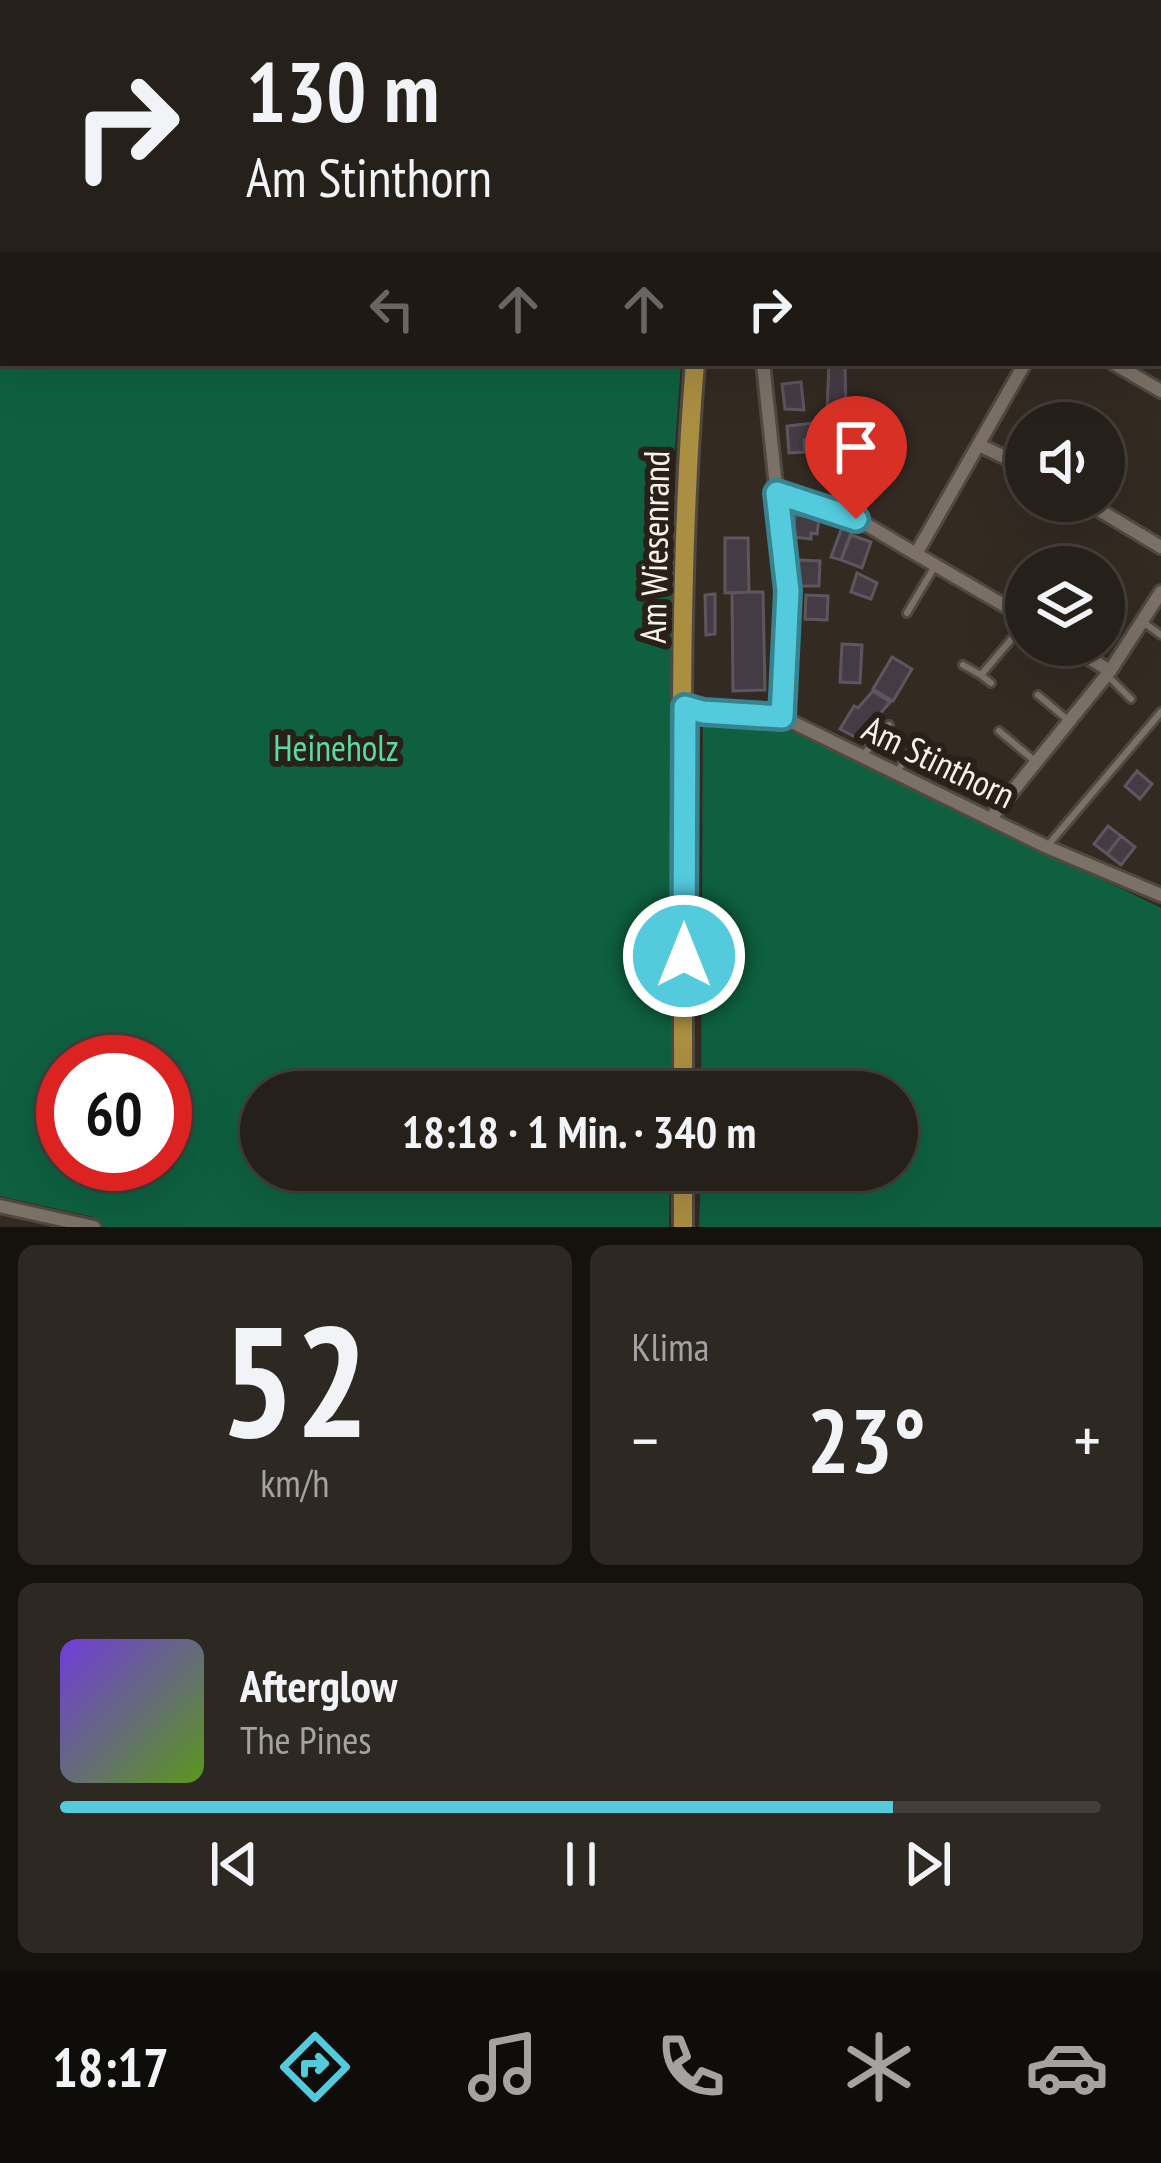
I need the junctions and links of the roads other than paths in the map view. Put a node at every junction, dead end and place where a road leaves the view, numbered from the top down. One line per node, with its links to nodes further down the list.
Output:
1 (695, 366): 26 (main road, Am Wiesenrand)
2 (763, 366): 8 (street)
3 (1023, 366): 6 (street)
4 (1118, 366): 5 (street)
5 (1161, 391)
6 (979, 445): 7 (street); 11 (street)
7 (1005, 457)
8 (777, 493): 11 (street); 28 (street)
9 (1119, 522): 10 (street)
10 (1161, 547)
11 (916, 554): 12 (street)
12 (935, 566): 14 (street); 15 (lane)
13 (1161, 592): 16 (street)
14 (1005, 608)
15 (907, 614)
16 (1143, 622): 17 (lane); 21 (street)
17 (1161, 635)
18 (1005, 646): 22 (lane)
19 (963, 665): 22 (lane)
20 (1098, 666): 21 (street)
21 (1108, 673): 25 (lane); 29 (street)
22 (981, 675): 23 (lane)
23 (991, 683)
24 (1038, 695): 29 (lane)
25 (1131, 699)
26 (685, 707): 28 (street, Am Stinthorn); 39 (main road, Am Wiesenrand)
27 (1161, 712): 37 (lane)
28 (782, 717): 33 (street, Am Stinthorn)
29 (1069, 721): 34 (street)
30 (889, 725): 33 (lane)
31 (999, 730): 34 (lane)
32 (921, 739): 35 (lane)
33 (862, 758): 35 (street, Am Stinthorn)
34 (1036, 761): 36 (street)
35 (896, 772): 36 (street, Am Stinthorn)
36 (990, 819): 37 (street, Am Stinthorn)
37 (1047, 847): 38 (street, Am Stinthorn)
38 (1158, 889)
39 (683, 1071)
40 (683, 1191): 43 (main road)
41 (0, 1206): 42 (street)
42 (88, 1226)
43 (683, 1227)

